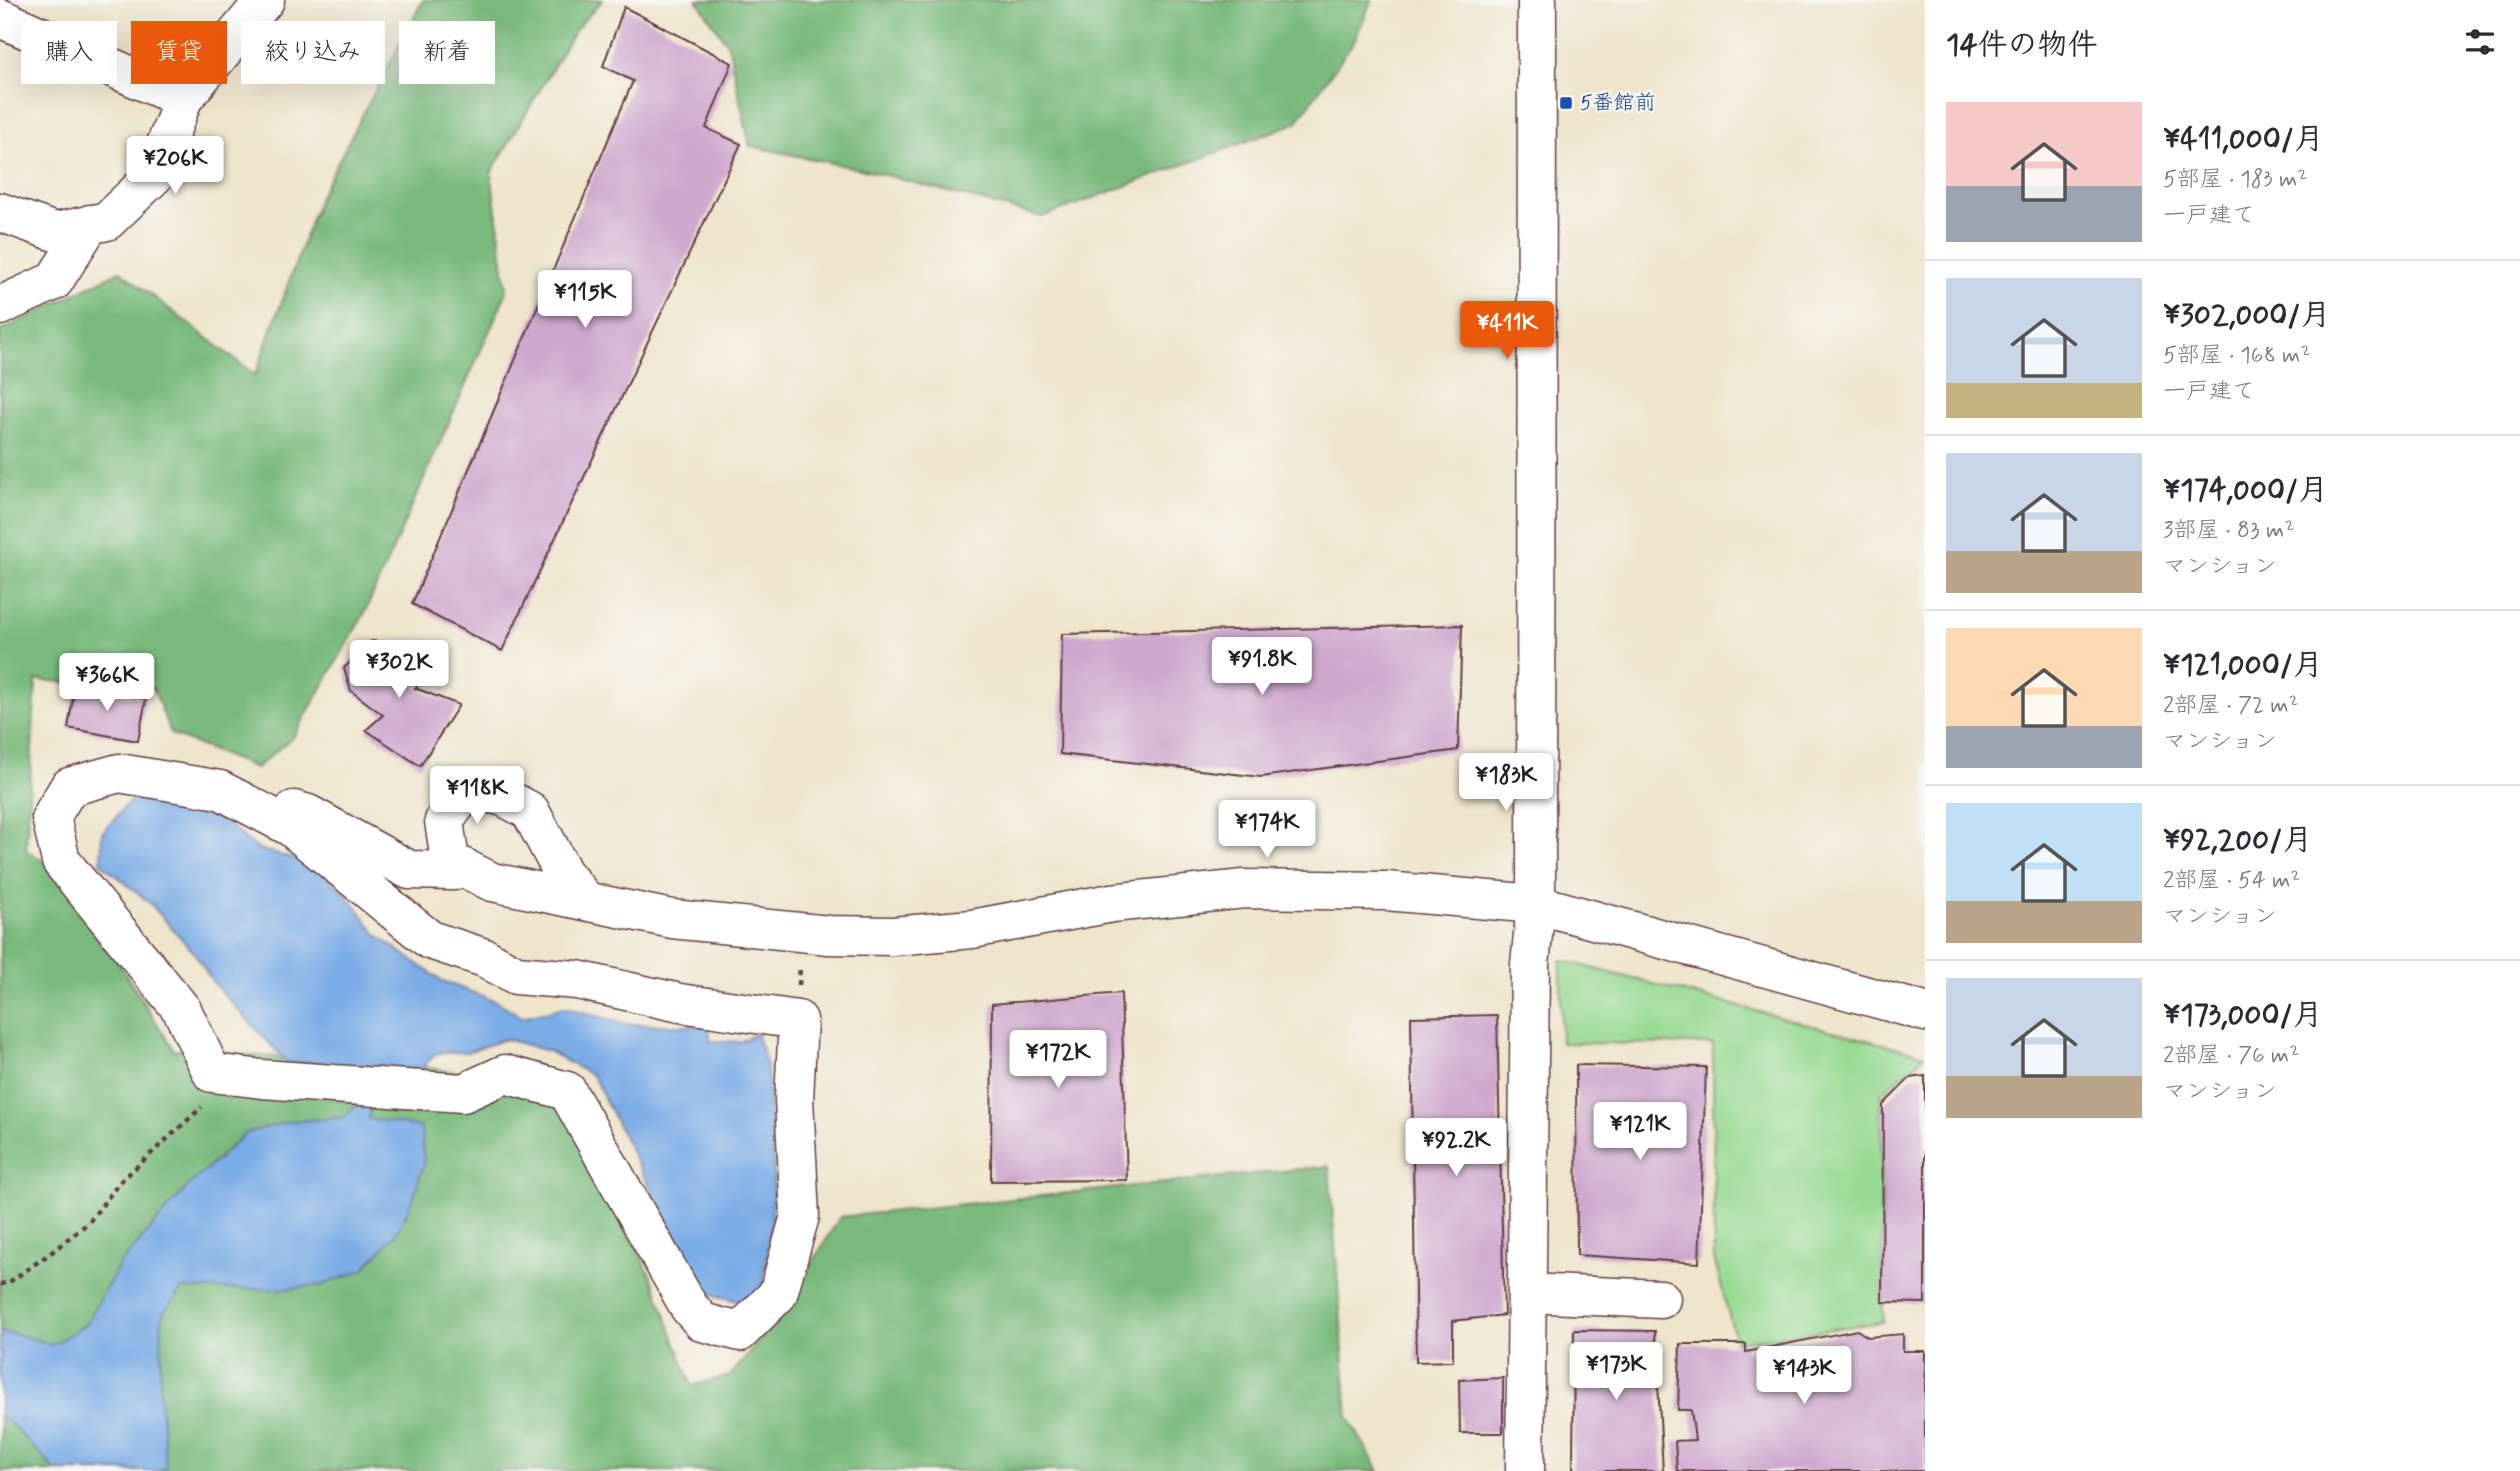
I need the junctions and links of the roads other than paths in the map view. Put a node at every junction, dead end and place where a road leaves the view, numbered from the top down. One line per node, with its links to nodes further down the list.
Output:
1 (265, 0): 4 (street)
2 (1537, 0): 11 (street)
3 (0, 18): 4 (street)
4 (183, 99): 6 (street)
5 (0, 212): 6 (street)
6 (90, 224): 7 (street)
7 (0, 306)
8 (220, 790): 8 (street); 9 (street)
9 (466, 868): 10 (street); 10 (street)
10 (586, 901): 11 (street)
11 (1536, 904): 12 (street); 13 (street)
12 (1925, 1012)
13 (1527, 1293): 14 (street); 15 (street)
14 (1661, 1300)
15 (1525, 1471)

